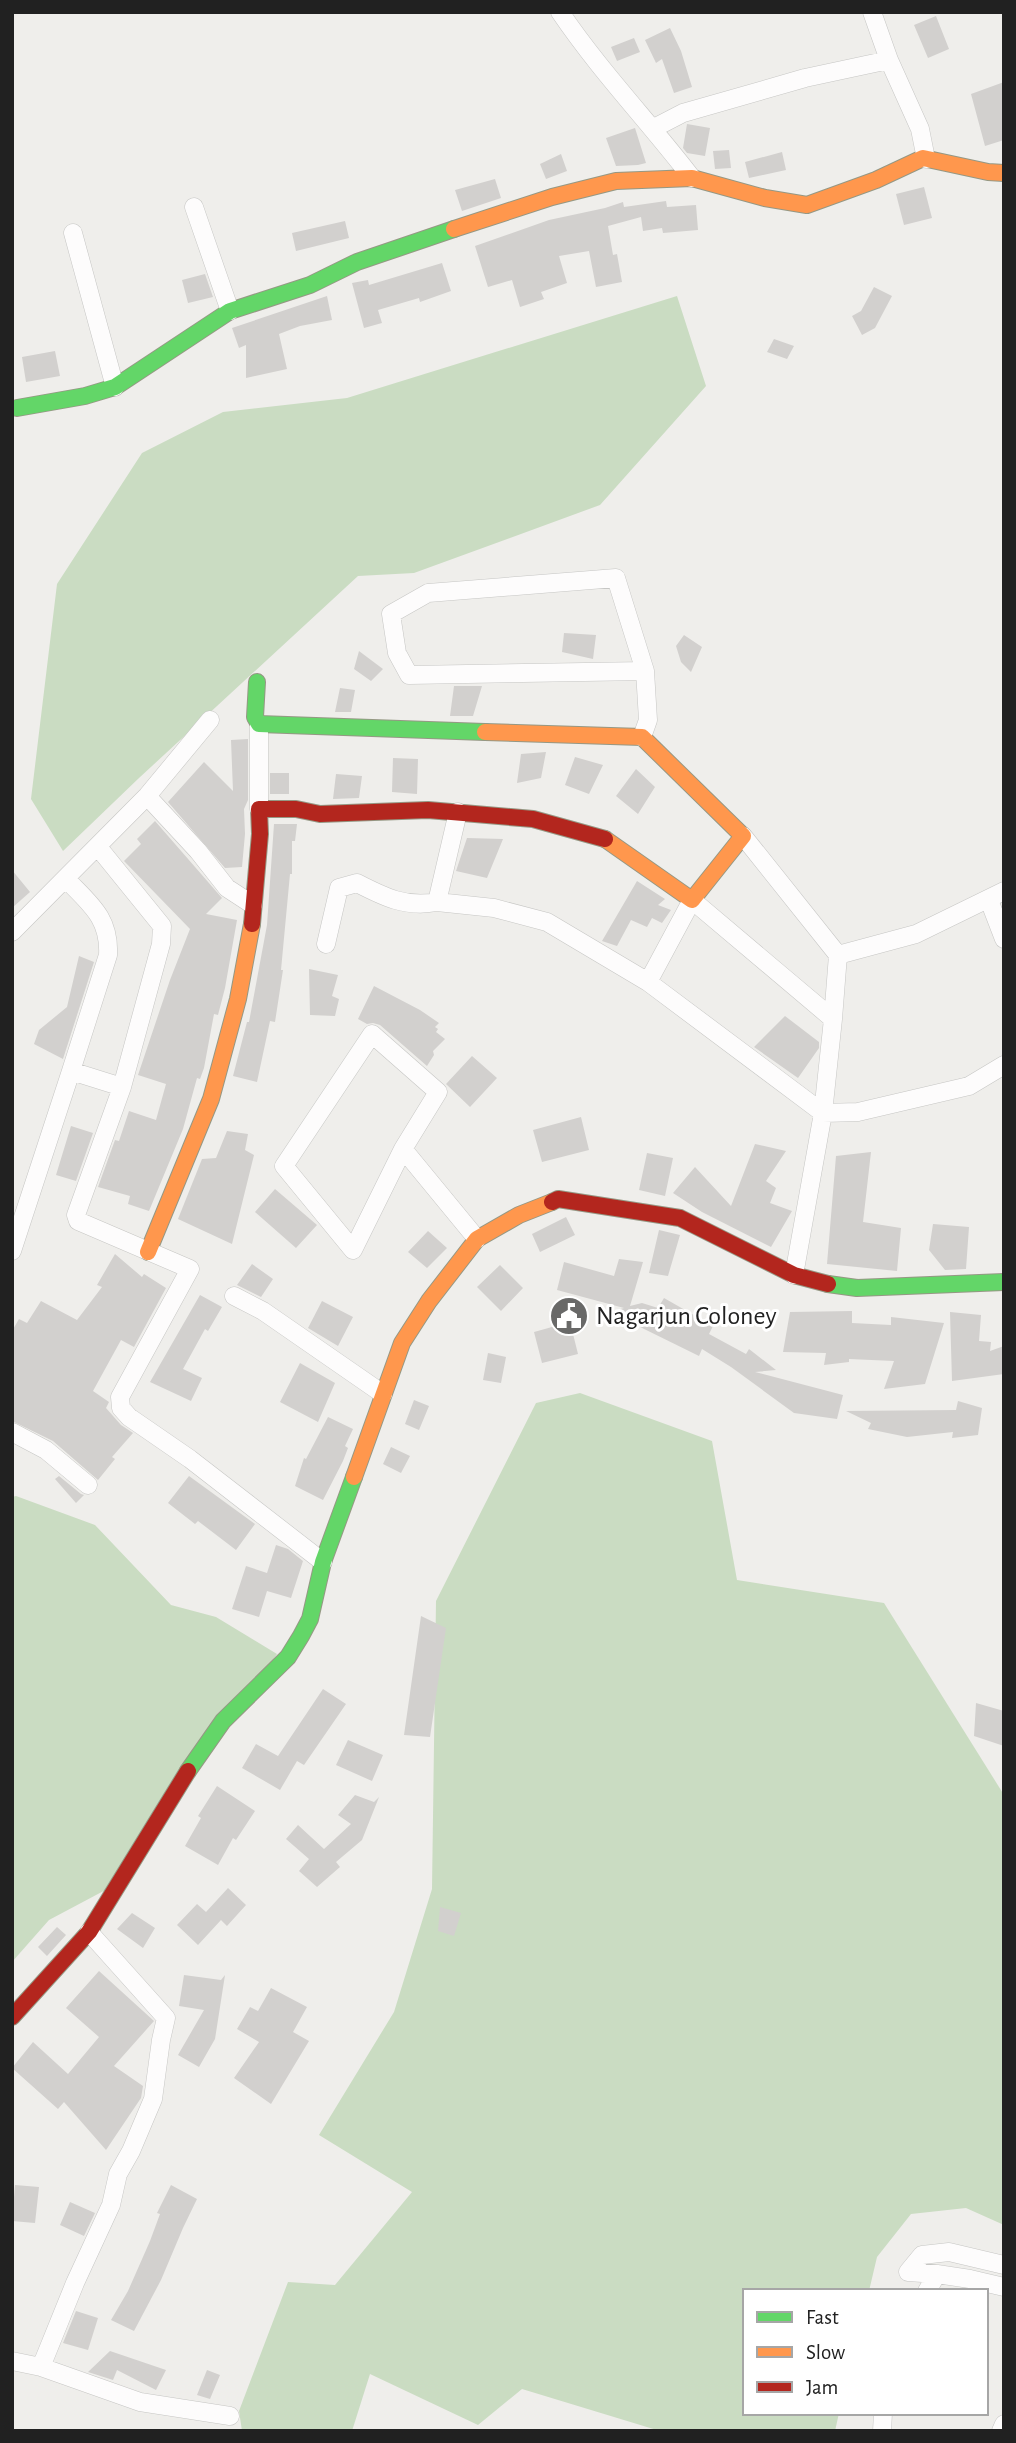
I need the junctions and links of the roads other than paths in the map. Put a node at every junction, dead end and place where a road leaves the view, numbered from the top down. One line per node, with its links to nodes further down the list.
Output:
1 (560, 12): 4 (street)
2 (872, 12): 3 (street)
3 (889, 60): 4 (street); 5 (street)
4 (654, 128): 7 (street)
5 (923, 158): 6 (street); 7 (street)
6 (1004, 173)
7 (692, 178): 10 (street)
8 (194, 207): 10 (street)
9 (73, 233): 11 (street)
10 (230, 310): 11 (street)
11 (115, 387): 12 (street)
12 (14, 408)
13 (645, 671): 13 (street); 17 (street)
14 (257, 682): 16 (street)
15 (210, 720): 18 (street)
16 (259, 724): 17 (street); 19 (street)
17 (642, 737): 21 (street)
18 (147, 796): 22 (street); 27 (street)
19 (259, 808): 20 (street); 27 (street)
20 (458, 812): 25 (street); 26 (street)
21 (743, 836): 25 (street); 31 (street)
22 (98, 847): 23 (street); 36 (street)
23 (66, 879): 28 (street); 35 (street)
24 (996, 896): 29 (street); 31 (street)
25 (692, 900): 32 (street); 33 (street)
26 (436, 902): 30 (street); 32 (street)
27 (253, 905): 41 (street)
28 (12, 932)
29 (1004, 939)
30 (326, 944)
31 (838, 955): 33 (street)
32 (648, 982): 37 (street)
33 (833, 1018): 37 (street)
34 (1004, 1066): 37 (street)
35 (71, 1071): 36 (street); 40 (street)
36 (122, 1087): 41 (street)
37 (823, 1113): 42 (street)
38 (403, 1149): 38 (street); 39 (street)
39 (477, 1239): 42 (street); 45 (street)
40 (12, 1251)
41 (148, 1252): 48 (street)
42 (794, 1275): 43 (street)
43 (1004, 1282)
44 (234, 1296): 45 (street)
45 (383, 1394): 48 (street)
46 (12, 1432): 47 (street)
47 (88, 1485)
48 (323, 1562): 49 (street)
49 (89, 1932): 50 (street); 56 (street)
50 (12, 2017)
51 (1004, 2265): 52 (street)
52 (937, 2274): 53 (street); 54 (street)
53 (1004, 2287)
54 (928, 2289)
55 (12, 2361): 56 (street)
56 (41, 2367): 57 (street)
57 (230, 2416)
58 (1004, 2424): 59 (street)
59 (1002, 2431)

